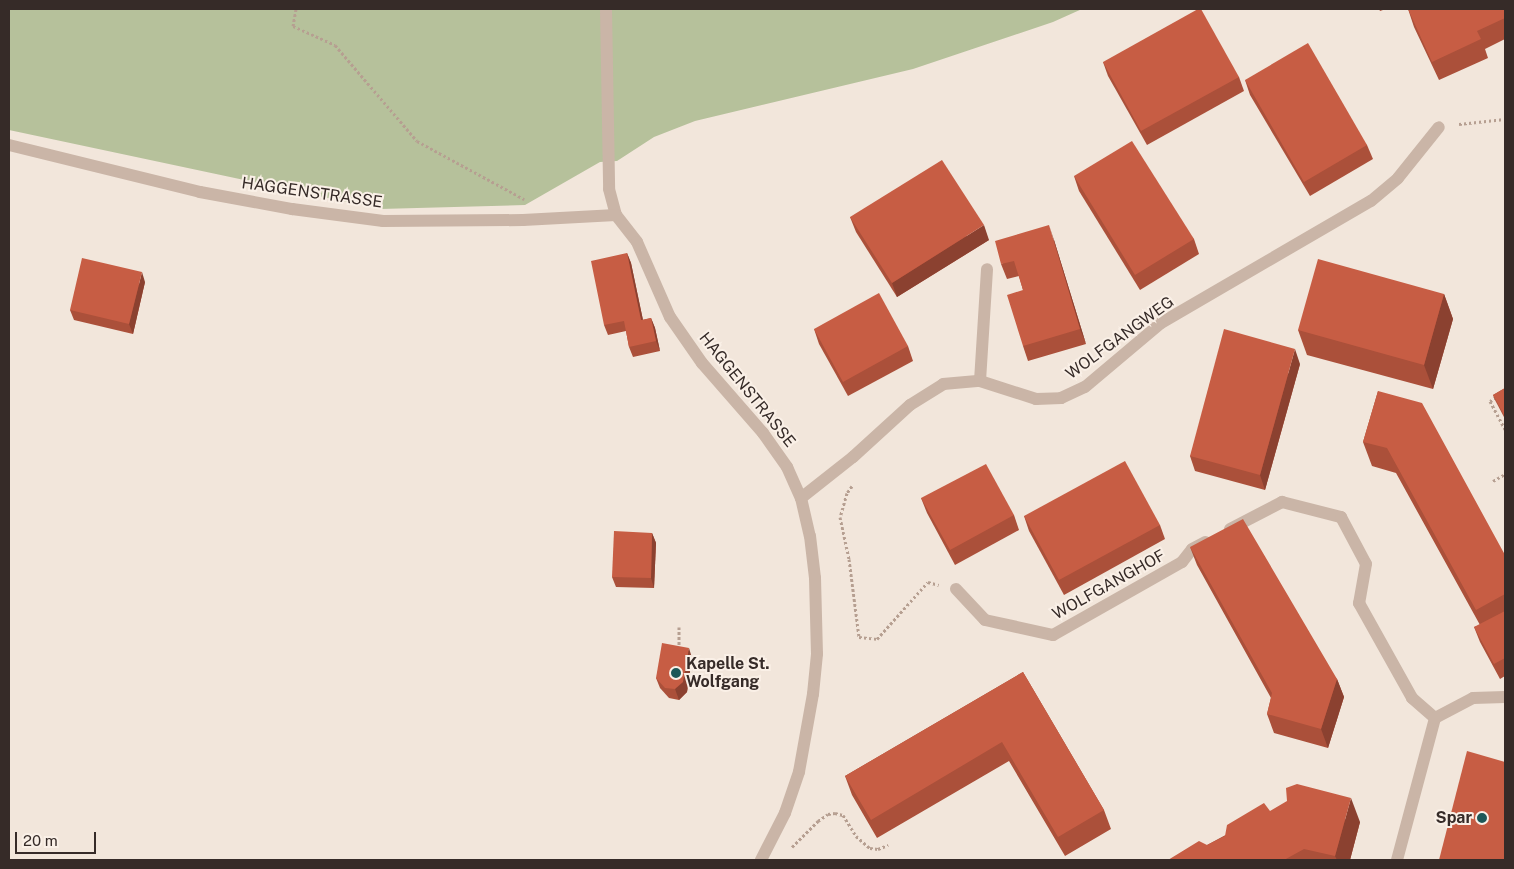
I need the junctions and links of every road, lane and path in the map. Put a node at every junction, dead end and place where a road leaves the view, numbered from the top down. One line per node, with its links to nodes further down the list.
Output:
1 (296, 9): 6 (path)
2 (606, 9): 7 (street, HAGGENSTRASSE)
3 (1505, 119): 4 (path)
4 (1439, 127): 9 (street, WOLFGANGWEG)
5 (9, 145): 7 (street, HAGGENSTRASSE)
6 (525, 200)
7 (616, 215): 15 (street, HAGGENSTRASSE)
8 (987, 269): 9 (street)
9 (980, 381): 12 (street, WOLFGANGWEG)
10 (1498, 396): 11 (path)
11 (1505, 429)
12 (853, 457): 15 (street, WOLFGANGWEG); 16 (path)
13 (1505, 474): 14 (path)
14 (1493, 481)
15 (801, 498): 23 (street, HAGGENSTRASSE)
16 (956, 589): 20 (street, WOLFGANGHOF)
17 (679, 627): 18 (path)
18 (679, 654)
19 (1505, 697): 20 (street)
20 (1435, 718): 24 (street)
21 (888, 845): 22 (path)
22 (790, 850)
23 (762, 860)
24 (1397, 860)

